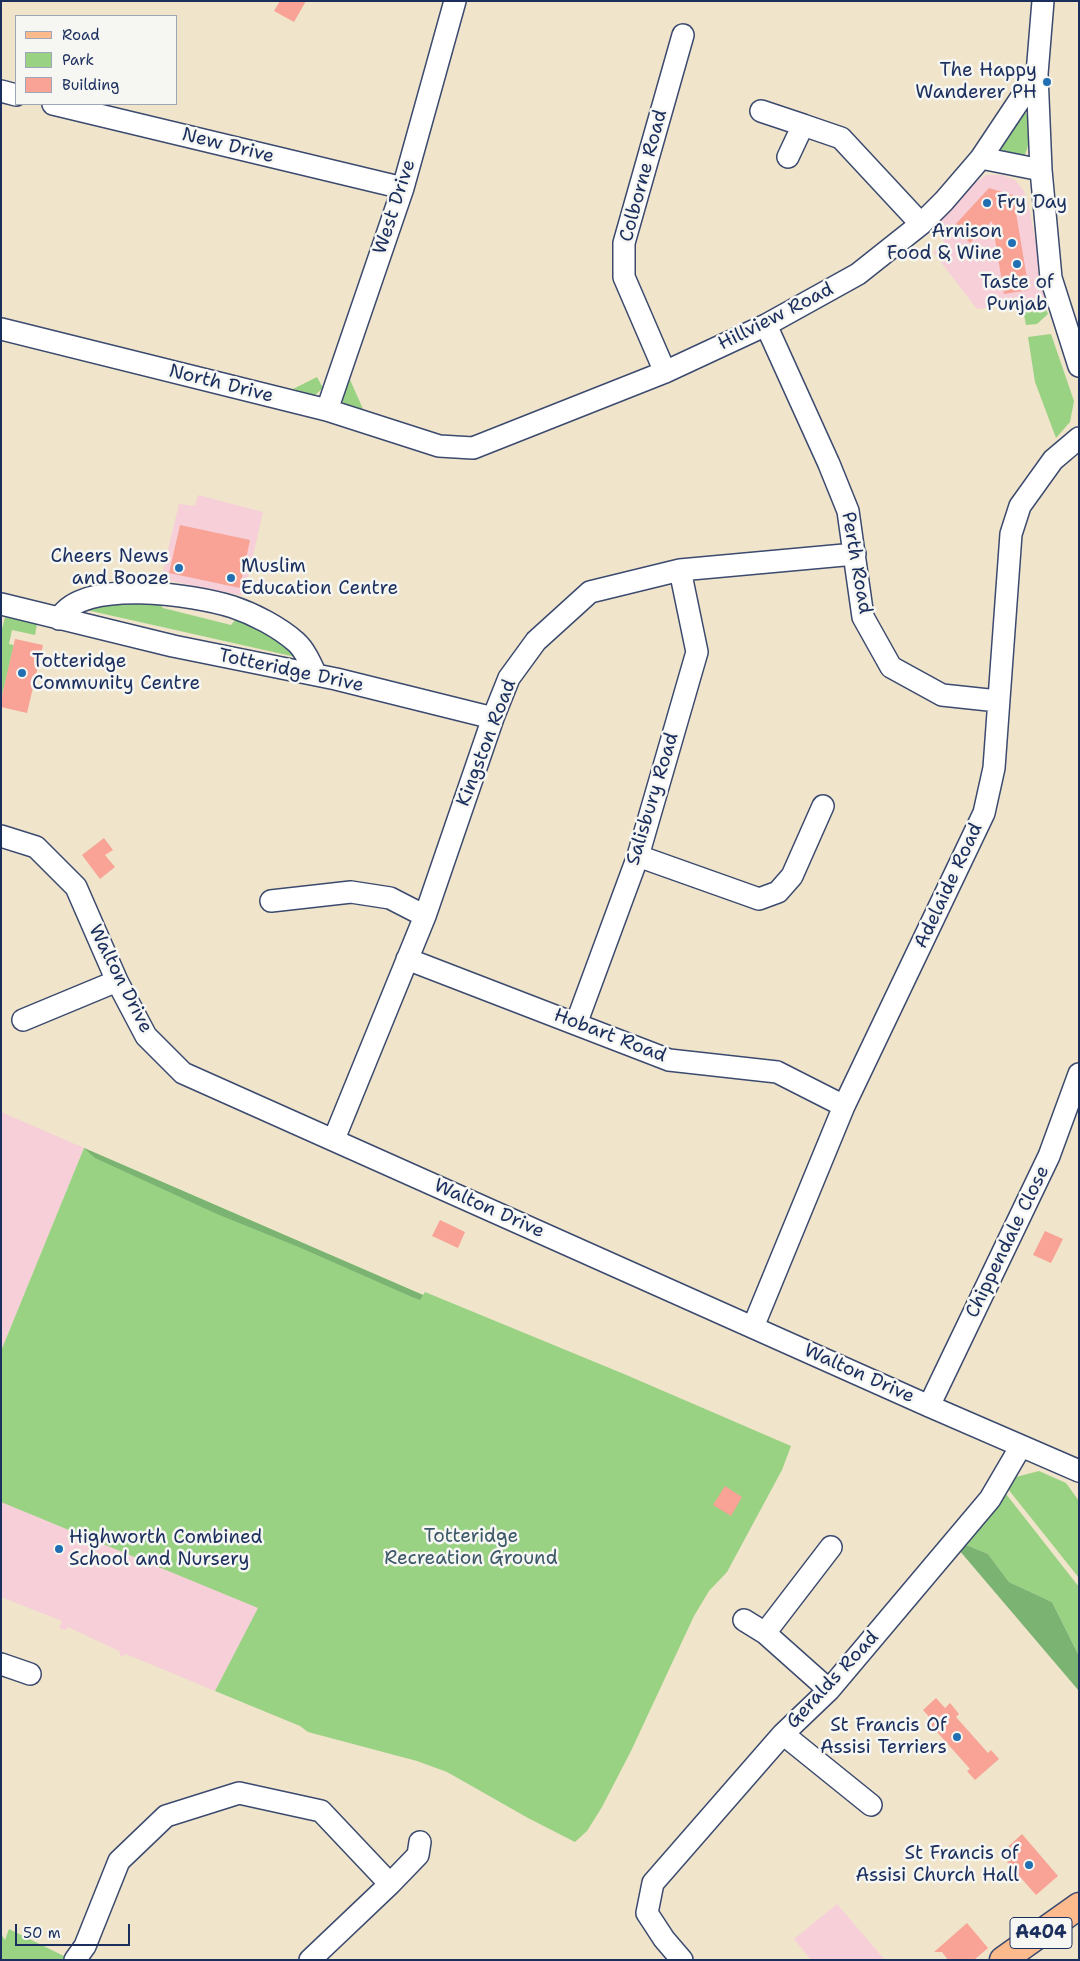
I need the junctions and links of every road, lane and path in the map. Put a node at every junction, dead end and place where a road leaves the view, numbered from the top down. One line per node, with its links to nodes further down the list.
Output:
1 (455, 1): 13 (street, West Drive)
2 (1043, 1): 4 (street)
3 (683, 35): 18 (street, Colborne Road)
4 (1036, 74): 11 (street, Hillview Road); 12 (street)
5 (1, 91): 6 (street)
6 (15, 95)
7 (57, 105): 13 (street, New Drive)
8 (761, 111): 9 (street)
9 (804, 125): 10 (street); 14 (street)
10 (788, 157)
11 (981, 158): 12 (street); 14 (street, Hillview Road)
12 (1041, 170): 17 (street)
13 (403, 188): 19 (street, West Drive)
14 (921, 224): 15 (street, Hillview Road)
15 (766, 325): 18 (street, Hillview Road); 22 (street, Perth Road)
16 (1, 329): 19 (street, North Drive)
17 (1079, 366)
18 (665, 372): 21 (street, Hillview Road)
19 (327, 410): 21 (street, North Drive)
20 (1079, 438): 27 (street, Adelaide Road)
21 (439, 446)
22 (855, 554): 23 (street, Kingston Road); 27 (street, Perth Road)
23 (680, 570): 28 (street, Kingston Road); 31 (street, Salisbury Road)
24 (1, 604): 25 (street, Totteridge Drive)
25 (59, 619): 26 (street, Totteridge Drive); 26 (street)
26 (316, 675): 28 (street, Totteridge Drive)
27 (998, 701): 39 (street, Adelaide Road)
28 (493, 718): 33 (street, Kingston Road)
29 (823, 806): 31 (street)
30 (1, 836): 35 (street, Walton Drive)
31 (638, 856): 37 (street, Salisbury Road)
32 (271, 901): 33 (street)
33 (425, 916): 34 (street, Kingston Road)
34 (407, 959): 37 (street, Hobart Road); 40 (street, Kingston Road)
35 (117, 981): 36 (street); 40 (street, Walton Drive)
36 (23, 1020)
37 (576, 1024): 39 (street, Hobart Road)
38 (1079, 1074): 42 (street, Chippendale Close)
39 (844, 1106): 41 (street, Adelaide Road)
40 (334, 1139): 41 (street, Walton Drive)
41 (753, 1327): 42 (street, Walton Drive)
42 (929, 1406): 43 (street, Walton Drive)
43 (1021, 1446): 44 (street, Walton Drive); 50 (street, Geralds Road)
44 (1079, 1471)
45 (831, 1547): 47 (street)
46 (744, 1620): 47 (street)
47 (764, 1633): 50 (street)
48 (1, 1664): 49 (street)
49 (30, 1674)
50 (829, 1690): 51 (street, Geralds Road)
51 (783, 1734): 52 (street); 58 (street, Geralds Road)
52 (871, 1805)
53 (420, 1842): 54 (street)
54 (390, 1884): 56 (street); 57 (street)
55 (1079, 1906): 59 (main road, A404)
56 (75, 1960)
57 (310, 1960)
58 (682, 1960)
59 (1003, 1960)

